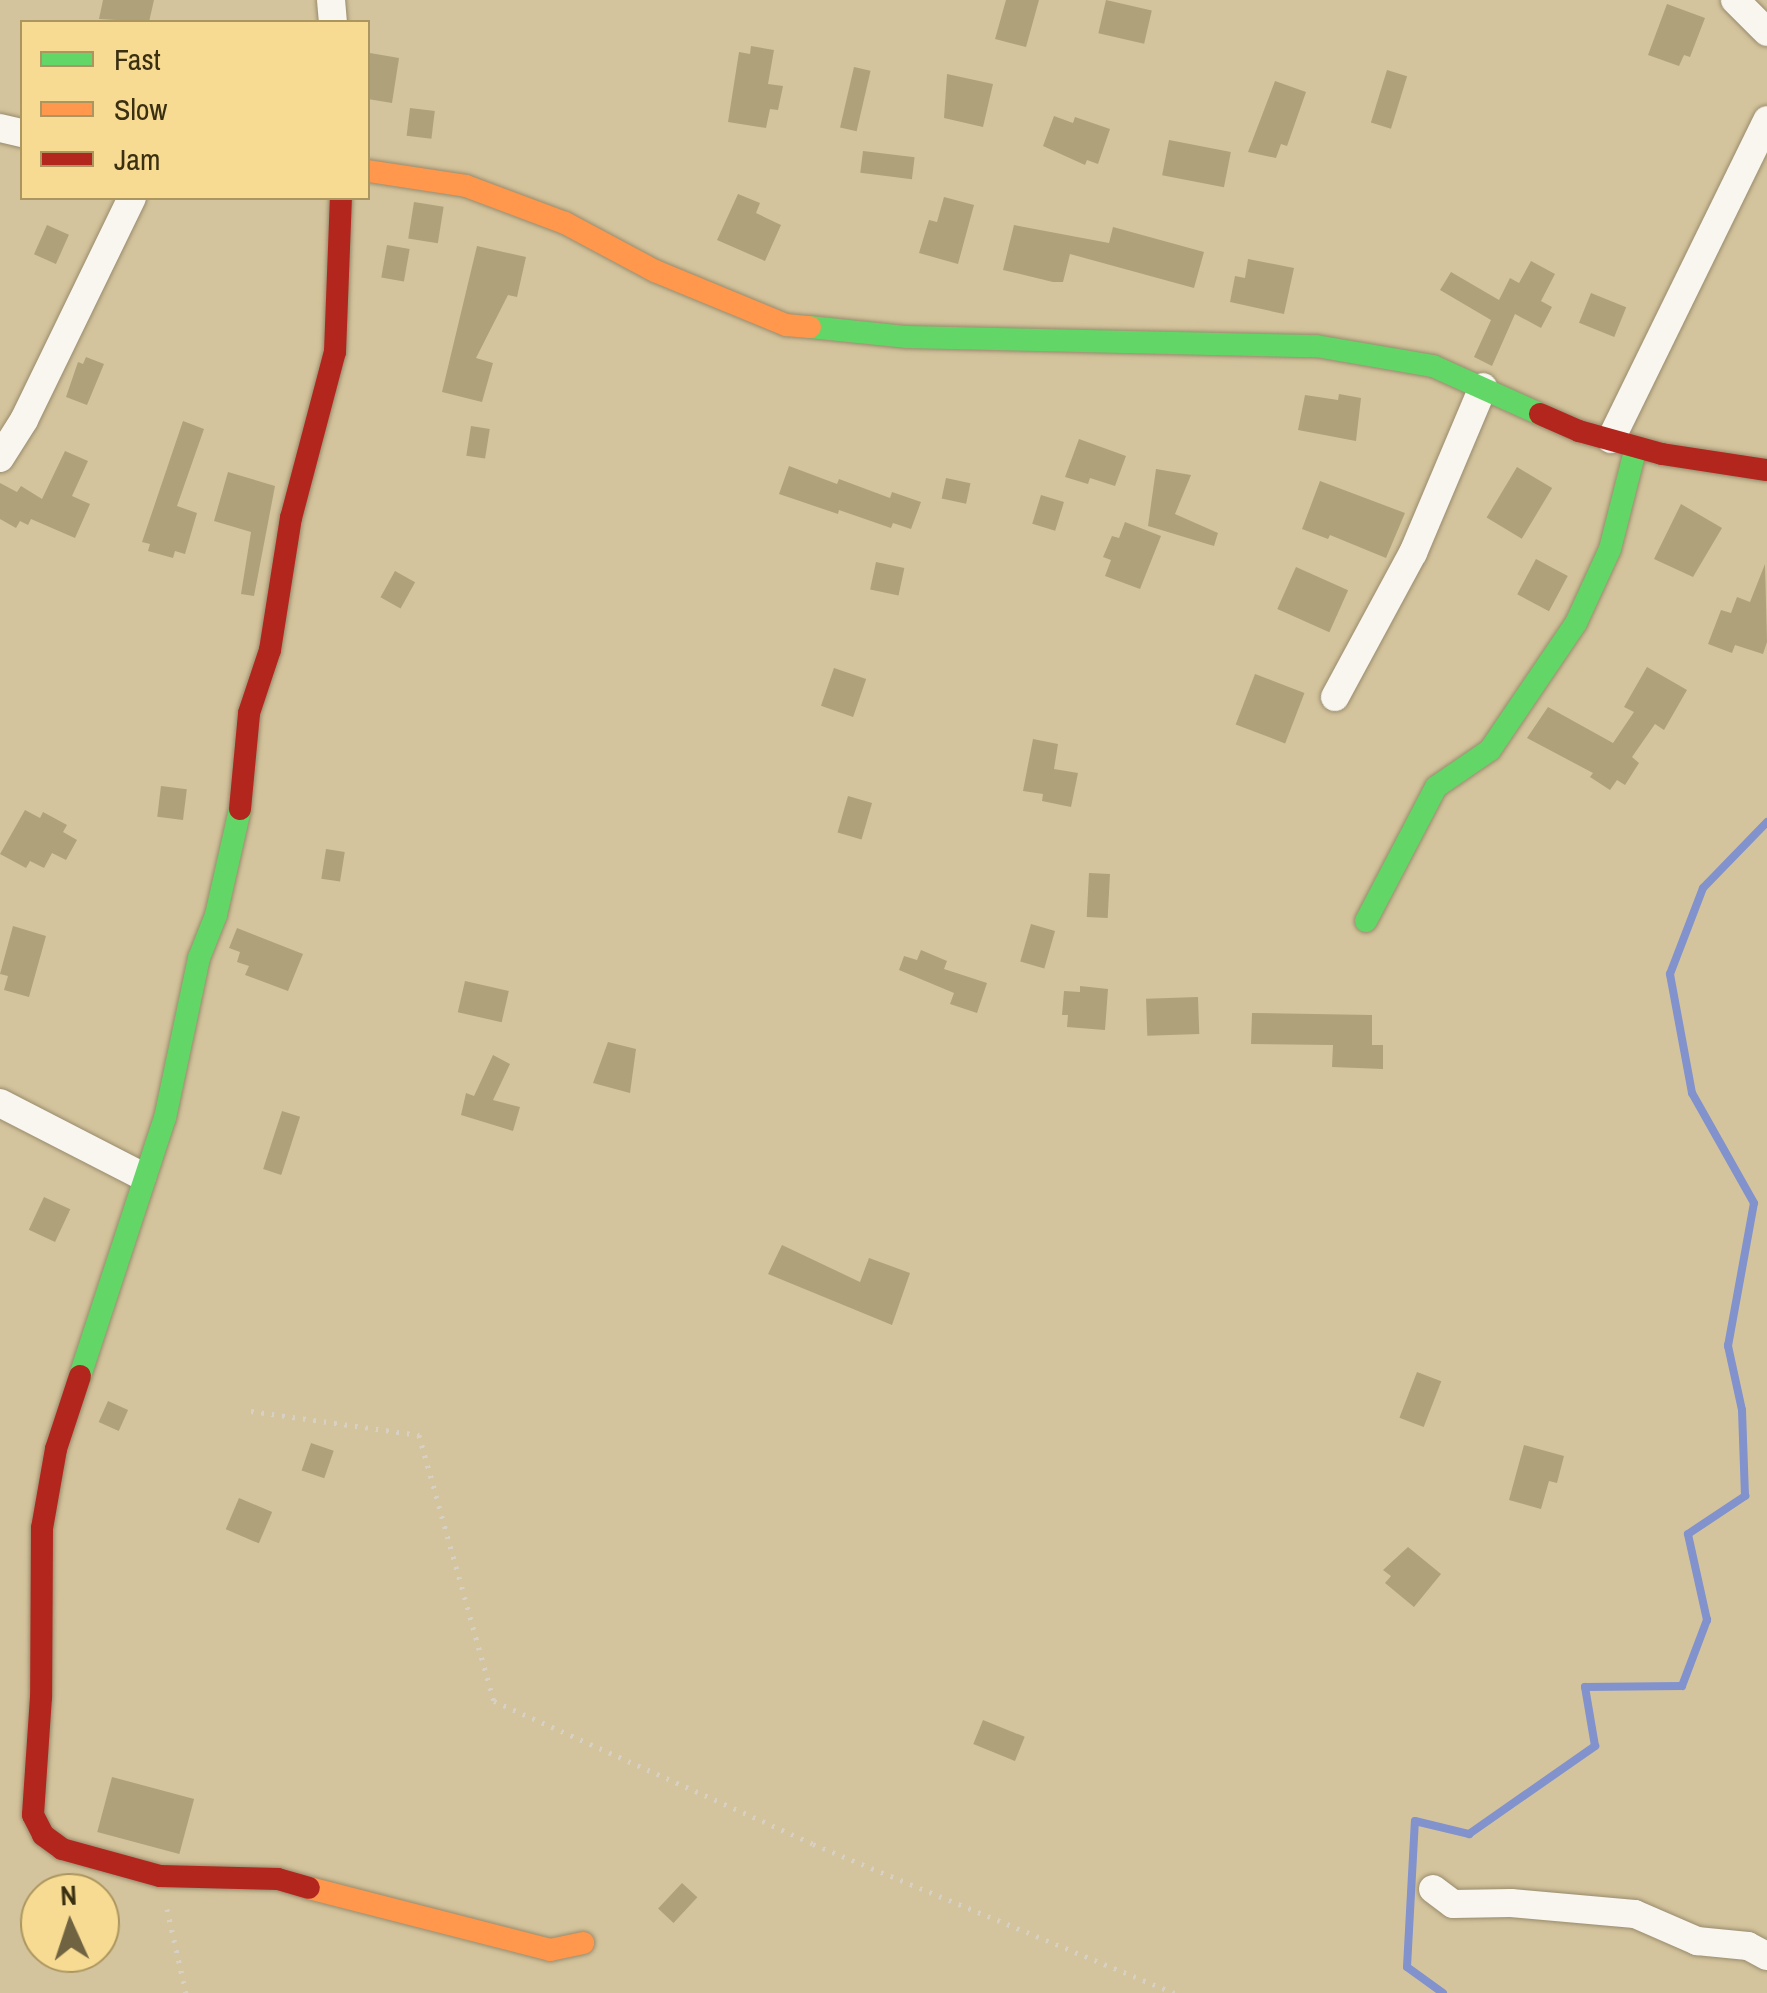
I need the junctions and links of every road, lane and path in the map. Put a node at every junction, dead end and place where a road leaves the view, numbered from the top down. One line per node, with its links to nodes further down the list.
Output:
1 (1734, 0): 2 (street)
2 (1767, 32)
3 (1767, 120): 8 (street)
4 (370, 170): 7 (street)
5 (131, 200): 9 (street)
6 (341, 200): 14 (street)
7 (1483, 388): 8 (street); 11 (street)
8 (1624, 443): 10 (street); 12 (street)
9 (0, 458)
10 (1767, 470)
11 (1335, 697)
12 (1366, 921)
13 (0, 1103): 14 (street)
14 (142, 1176): 16 (street)
15 (252, 1411): 21 (path)
16 (160, 1876): 18 (street); 20 (path)
17 (1432, 1889): 19 (street)
18 (583, 1943)
19 (1767, 1956)
20 (186, 1993)
21 (1174, 1993)

